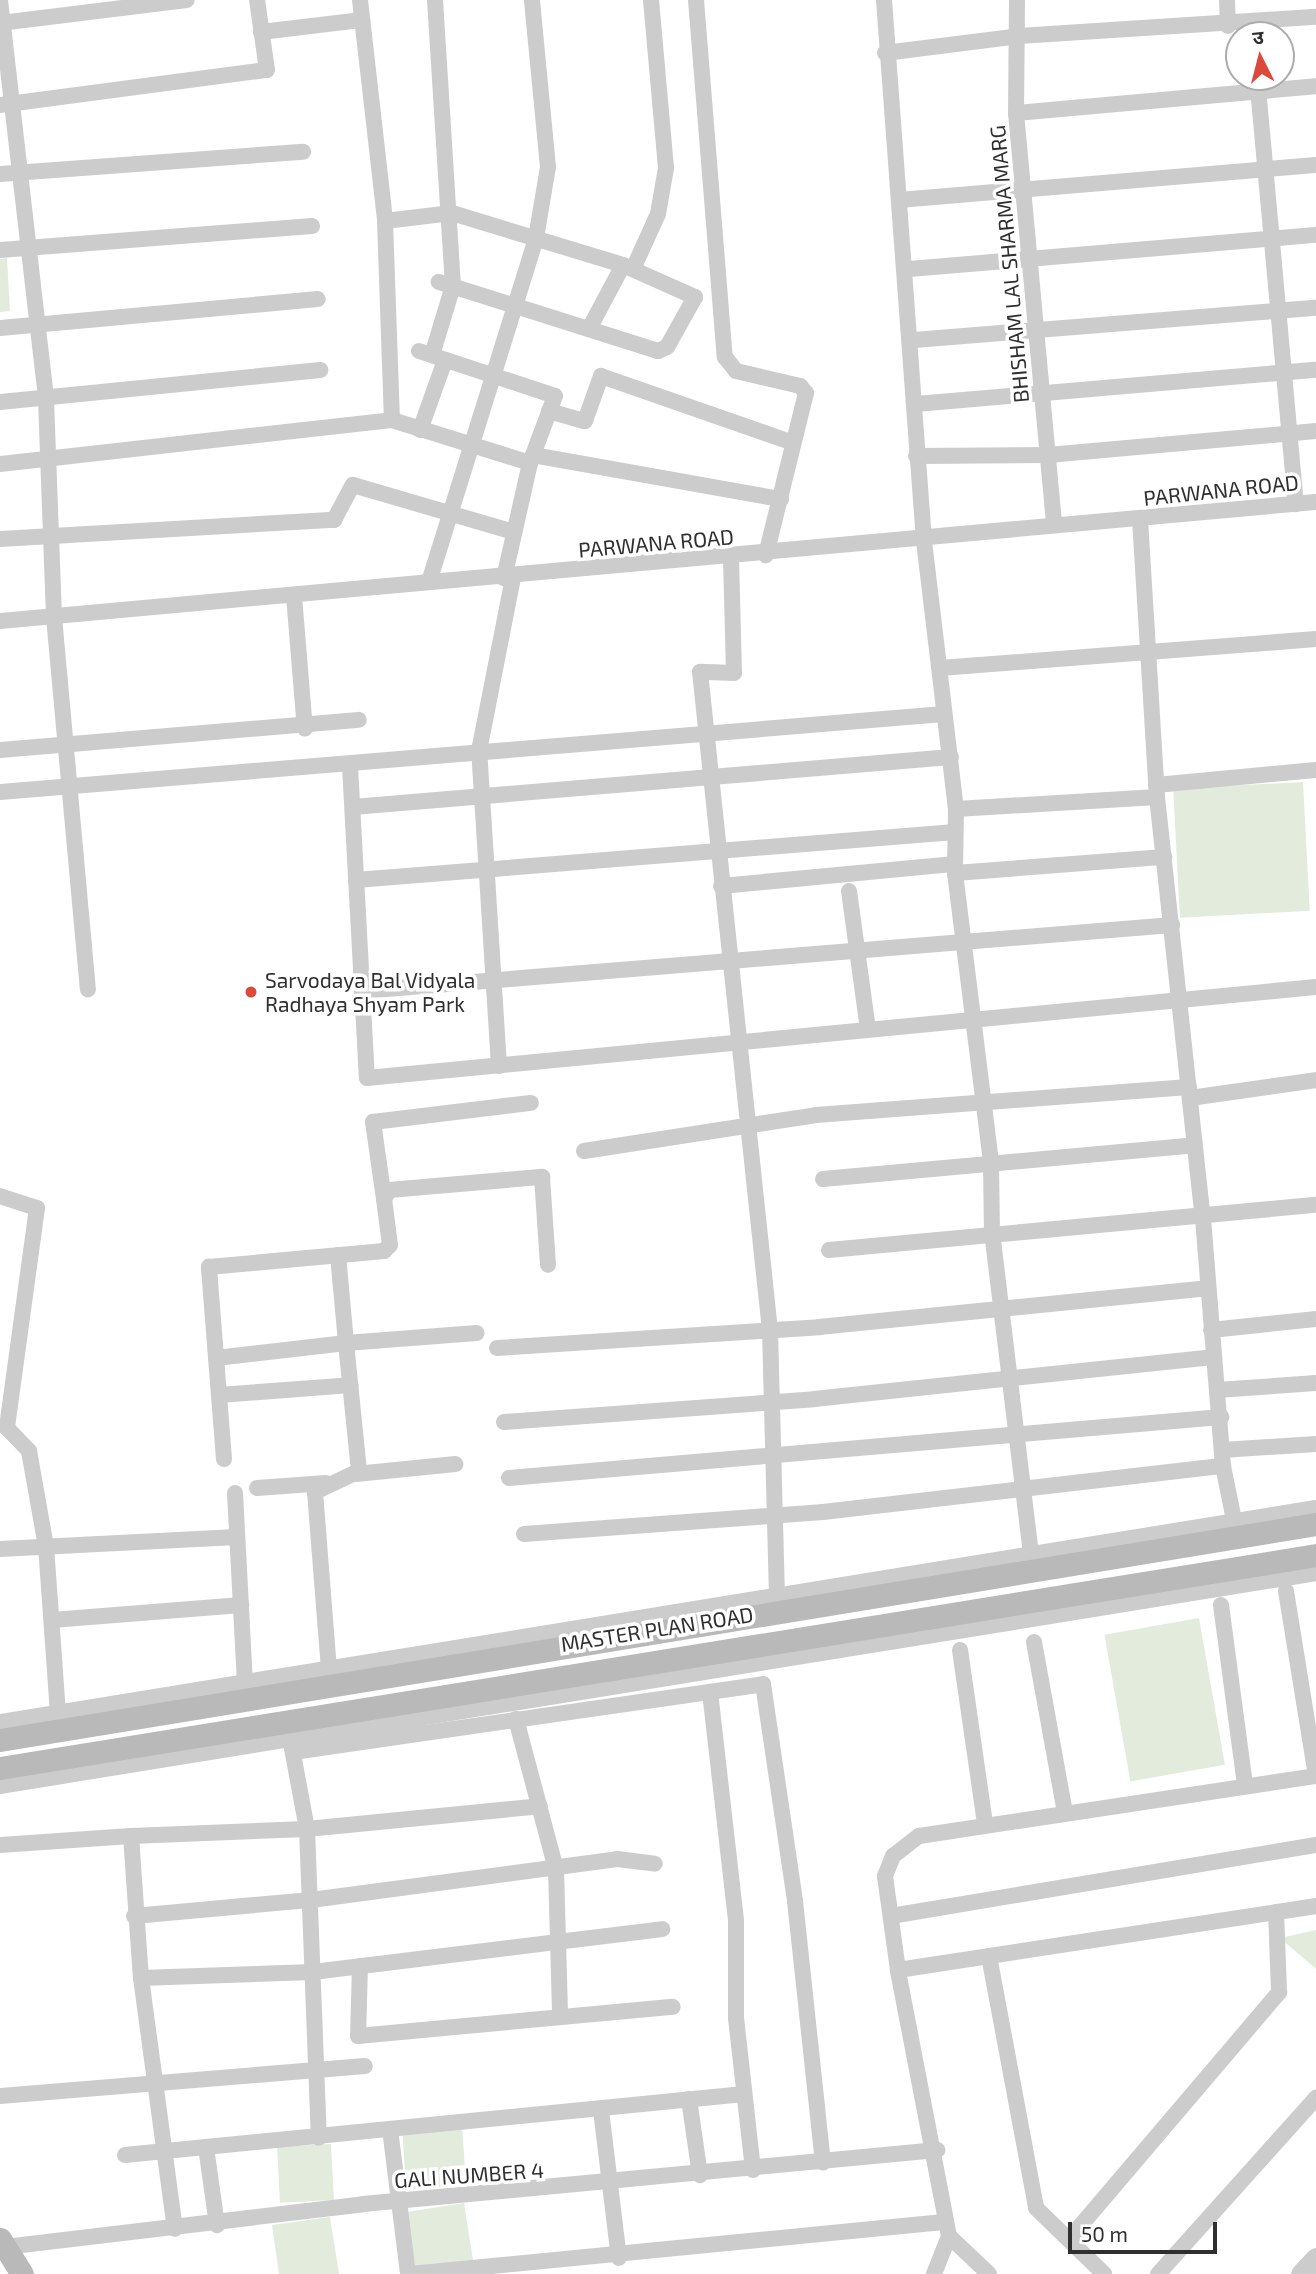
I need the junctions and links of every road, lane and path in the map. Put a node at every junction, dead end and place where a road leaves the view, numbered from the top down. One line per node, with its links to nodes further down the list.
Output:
1 (0, 0): 16 (street)
2 (187, 0): 16 (street)
3 (257, 0): 18 (street)
4 (360, 0): 13 (street)
5 (435, 0): 34 (street)
6 (532, 0): 38 (street)
7 (651, 0): 43 (street)
8 (696, 0): 69 (street)
9 (884, 0): 20 (street)
10 (1017, 0): 19 (street, BHISHAM LAL SHARMA MARG)
11 (1227, 0): 14 (street)
12 (1316, 17): 15 (street)
13 (362, 20): 18 (street); 35 (street)
14 (1228, 21)
15 (1295, 21)
16 (1, 22): 25 (street)
17 (1225, 26): 19 (street)
18 (261, 32): 25 (street)
19 (1019, 36): 20 (street); 26 (street, BHISHAM LAL SHARMA MARG)
20 (885, 53): 33 (street)
21 (1295, 85): 22 (street)
22 (1316, 86)
23 (1225, 88): 26 (street)
24 (1259, 91): 29 (street)
25 (6, 105): 30 (street)
26 (1016, 113): 32 (street, BHISHAM LAL SHARMA MARG)
27 (303, 152): 30 (street)
28 (1316, 165): 29 (street)
29 (1265, 168): 32 (street); 39 (street)
30 (21, 172): 31 (street); 40 (street)
31 (0, 174)
32 (1023, 188): 33 (street); 42 (street, BHISHAM LAL SHARMA MARG)
33 (899, 200): 44 (street)
34 (452, 213): 35 (street); 38 (street); 45 (street)
35 (385, 221): 65 (street)
36 (312, 226): 40 (street)
37 (1316, 235): 39 (street)
38 (537, 238): 43 (street); 47 (street)
39 (1273, 239): 42 (street); 49 (street)
40 (33, 247): 41 (street); 50 (street)
41 (0, 250)
42 (1029, 257): 44 (street); 53 (street, BHISHAM LAL SHARMA MARG)
43 (628, 267): 52 (street); 52 (street)
44 (909, 269): 54 (street)
45 (446, 284): 47 (street); 55 (street)
46 (318, 299): 50 (street)
47 (514, 305): 52 (street); 59 (street)
48 (1316, 308): 49 (street)
49 (1278, 311): 53 (street); 58 (street)
50 (40, 326): 51 (street); 61 (street)
51 (0, 328)
52 (590, 329)
53 (1036, 330): 54 (street); 60 (street, BHISHAM LAL SHARMA MARG)
54 (914, 340): 63 (street)
55 (432, 355): 59 (street); 66 (street)
56 (320, 370): 61 (street)
57 (1316, 370): 58 (street)
58 (1285, 373): 60 (street); 68 (street)
59 (493, 376): 64 (street); 70 (street)
60 (1042, 394): 63 (street); 71 (street, BHISHAM LAL SHARMA MARG)
61 (46, 399): 62 (street); 73 (street)
62 (0, 402)
63 (916, 404): 72 (street)
64 (548, 411): 69 (street); 74 (street)
65 (392, 420): 66 (street); 73 (street)
66 (420, 430): 70 (street)
67 (1316, 431): 68 (street)
68 (1293, 433): 71 (street); 78 (street)
69 (793, 443): 76 (street)
70 (470, 446): 74 (street); 79 (street)
71 (1048, 454): 72 (street); 81 (street, BHISHAM LAL SHARMA MARG)
72 (916, 456): 85 (street)
73 (47, 457): 75 (street); 82 (street)
74 (532, 459): 76 (street); 83 (street)
75 (0, 464)
76 (781, 499): 86 (street)
77 (1316, 502): 78 (street, PARWANA ROAD)
78 (1296, 504): 80 (street, PARWANA ROAD)
79 (455, 515): 82 (street); 83 (street); 89 (street)
80 (1140, 519): 81 (street, PARWANA ROAD); 94 (street)
81 (1054, 524): 85 (street, PARWANA ROAD)
82 (50, 532): 84 (street); 91 (street)
83 (514, 532): 88 (street)
84 (0, 539)
85 (924, 541): 86 (street, PARWANA ROAD); 95 (street)
86 (766, 555): 87 (street, PARWANA ROAD)
87 (731, 558): 88 (street, PARWANA ROAD); 99 (street)
88 (509, 577): 89 (street, PARWANA ROAD); 102 (street)
89 (429, 582): 90 (street, PARWANA ROAD)
90 (294, 596): 91 (street, PARWANA ROAD); 98 (street)
91 (54, 617): 92 (street, PARWANA ROAD); 100 (street)
92 (0, 621)
93 (1316, 639): 94 (street)
94 (1145, 654): 95 (street); 108 (street)
95 (940, 668): 96 (street)
96 (944, 714): 99 (street); 103 (street)
97 (359, 720): 98 (street)
98 (305, 729): 100 (street)
99 (705, 733): 102 (street); 106 (street)
100 (65, 746): 101 (street); 107 (street)
101 (0, 750)
102 (479, 751): 104 (street); 110 (street)
103 (951, 757): 106 (street); 112 (street)
104 (350, 766): 107 (street); 111 (street)
105 (1316, 770): 108 (street)
106 (710, 781): 110 (street); 114 (street)
107 (69, 787): 109 (street); 127 (street)
108 (1156, 791): 112 (street); 115 (street)
109 (0, 792)
110 (480, 798): 111 (street); 117 (street)
111 (352, 807): 118 (street)
112 (956, 809): 113 (street)
113 (955, 832): 114 (street); 116 (street)
114 (718, 852): 117 (street); 119 (street)
115 (1164, 857): 116 (street); 121 (street)
116 (955, 869): 119 (street); 122 (street)
117 (484, 870): 118 (street); 125 (street)
118 (356, 880): 128 (street)
119 (721, 886): 124 (street)
120 (849, 891): 123 (street)
121 (1172, 925): 122 (street); 129 (street)
122 (962, 941): 123 (street); 130 (street)
123 (859, 952): 124 (street); 131 (street)
124 (728, 962): 125 (street); 132 (street)
125 (495, 980): 128 (street); 133 (street)
126 (1316, 987): 129 (street)
127 (88, 989)
128 (362, 991): 133 (street)
129 (1180, 1001): 130 (street); 135 (street)
130 (971, 1018): 131 (street); 136 (street)
131 (868, 1030): 132 (street)
132 (744, 1042): 133 (street); 138 (street)
133 (499, 1066)
134 (1316, 1080): 135 (street)
135 (1189, 1092): 136 (street); 139 (street)
136 (981, 1100): 138 (street); 141 (street)
137 (531, 1103): 144 (street)
138 (748, 1128): 140 (street); 154 (street)
139 (1194, 1145): 141 (street); 146 (street)
140 (584, 1151)
141 (991, 1162): 142 (street); 147 (street)
142 (823, 1179)
143 (0, 1196): 169 (street)
144 (384, 1199): 149 (street); 150 (street)
145 (1316, 1205): 146 (street)
146 (1203, 1217): 147 (street); 151 (street)
147 (992, 1232): 148 (street); 152 (street)
148 (829, 1250)
149 (338, 1255): 157 (street); 160 (street)
150 (548, 1265)
151 (1207, 1288): 152 (street); 155 (street)
152 (1002, 1307): 154 (street); 161 (street)
153 (1316, 1319): 155 (street)
154 (769, 1330): 158 (street); 166 (street)
155 (1212, 1330): 159 (street)
156 (477, 1333): 157 (street)
157 (346, 1343): 160 (street); 163 (street)
158 (497, 1348)
159 (1213, 1357): 161 (street); 164 (street)
160 (216, 1358): 165 (street)
161 (1012, 1378): 166 (street); 170 (street)
162 (1316, 1383): 164 (street)
163 (351, 1385): 165 (street); 176 (street)
164 (1217, 1390): 167 (street)
165 (219, 1395): 174 (street)
166 (773, 1402): 168 (street); 172 (street)
167 (1221, 1417): 170 (street); 173 (street)
168 (504, 1422)
169 (5, 1434): 189 (street)
170 (1014, 1434): 172 (street); 180 (street)
171 (1316, 1444): 173 (street)
172 (774, 1456): 177 (street); 183 (street)
173 (1222, 1458): 180 (street); 184 (street)
174 (224, 1459)
175 (456, 1464): 176 (street)
176 (356, 1474): 178 (street)
177 (509, 1478)
178 (326, 1483): 179 (street); 201 (street)
179 (257, 1488)
180 (1022, 1489): 183 (street); 191 (street)
181 (235, 1493): 188 (street)
182 (1316, 1508): 186 (street)
183 (776, 1516): 187 (street); 195 (street)
184 (1234, 1520): 186 (street); 191 (street)
185 (1316, 1524): 186 (main road, MASTER PLAN ROAD)
186 (1256, 1525): 207 (main road, MASTER PLAN ROAD)
187 (524, 1534)
188 (237, 1536): 189 (street); 196 (street)
189 (46, 1546): 190 (street); 198 (street)
190 (0, 1549)
191 (1031, 1553): 195 (street)
192 (1316, 1555): 209 (main road, MASTER PLAN ROAD)
193 (1316, 1573): 208 (street)
194 (1286, 1591): 210 (street)
195 (777, 1598): 201 (street)
196 (241, 1605): 198 (street); 202 (street)
197 (1221, 1605): 212 (street)
198 (52, 1620): 204 (street)
199 (1034, 1642): 214 (street)
200 (960, 1650): 215 (street)
201 (329, 1669): 202 (street)
202 (245, 1684): 204 (street)
203 (710, 1692): 205 (street); 239 (street); 250 (street)
204 (58, 1713): 206 (street)
205 (516, 1719): 208 (street); 213 (street)
206 (0, 1722)
207 (0, 1741)
208 (292, 1746): 211 (street); 216 (street)
209 (0, 1768)
210 (1316, 1776): 212 (street)
211 (0, 1786)
212 (1245, 1786): 214 (street)
213 (540, 1806): 216 (street); 221 (street)
214 (1065, 1813): 215 (street)
215 (985, 1824): 226 (street)
216 (307, 1829): 217 (street); 222 (street)
217 (131, 1836): 218 (street); 225 (street)
218 (0, 1845)
219 (1316, 1845): 226 (street)
220 (655, 1864): 221 (street)
221 (556, 1870): 222 (street); 228 (street)
222 (311, 1900): 225 (street); 232 (street)
223 (1316, 1906): 224 (street)
224 (1276, 1912): 229 (street); 258 (street)
225 (135, 1916): 233 (street)
226 (891, 1916): 231 (street)
227 (662, 1929): 228 (street)
228 (554, 1943): 230 (street); 235 (street)
229 (989, 1956): 231 (street); 258 (street)
230 (360, 1966): 232 (street); 235 (street)
231 (898, 1970): 248 (street)
232 (313, 1972): 233 (street); 237 (street)
233 (141, 1978): 238 (street)
234 (673, 2007): 235 (street)
235 (560, 2015)
236 (365, 2066): 237 (street)
237 (314, 2070): 238 (street); 245 (street)
238 (158, 2082): 240 (street); 247 (street)
239 (744, 2094): 242 (street); 251 (street)
240 (0, 2096)
241 (1316, 2098): 267 (street)
242 (689, 2099): 243 (street); 252 (street)
243 (601, 2110): 244 (street); 253 (street)
244 (390, 2129): 245 (street); 254 (street)
245 (319, 2138): 246 (street)
246 (206, 2147): 247 (street); 255 (street)
247 (166, 2149): 249 (street); 257 (street)
248 (937, 2150): 250 (street, GALI NUMBER 4); 256 (street)
249 (125, 2155)
250 (823, 2163): 251 (street, GALI NUMBER 4)
251 (753, 2170): 252 (street, GALI NUMBER 4)
252 (700, 2175): 253 (street, GALI NUMBER 4)
253 (611, 2185): 254 (street, GALI NUMBER 4); 260 (street)
254 (397, 2201): 255 (street, GALI NUMBER 4); 263 (street)
255 (217, 2225): 257 (street, GALI NUMBER 4)
256 (946, 2229): 260 (street); 264 (street); 265 (street)
257 (175, 2230): 259 (street, GALI NUMBER 4)
258 (1070, 2238): 266 (street)
259 (3, 2243): 262 (main road)
260 (619, 2258): 263 (street)
261 (1316, 2258): 268 (street)
262 (22, 2274)
263 (409, 2274)
264 (934, 2274)
265 (989, 2274)
266 (1104, 2274)
267 (1158, 2274)
268 (1301, 2274)

